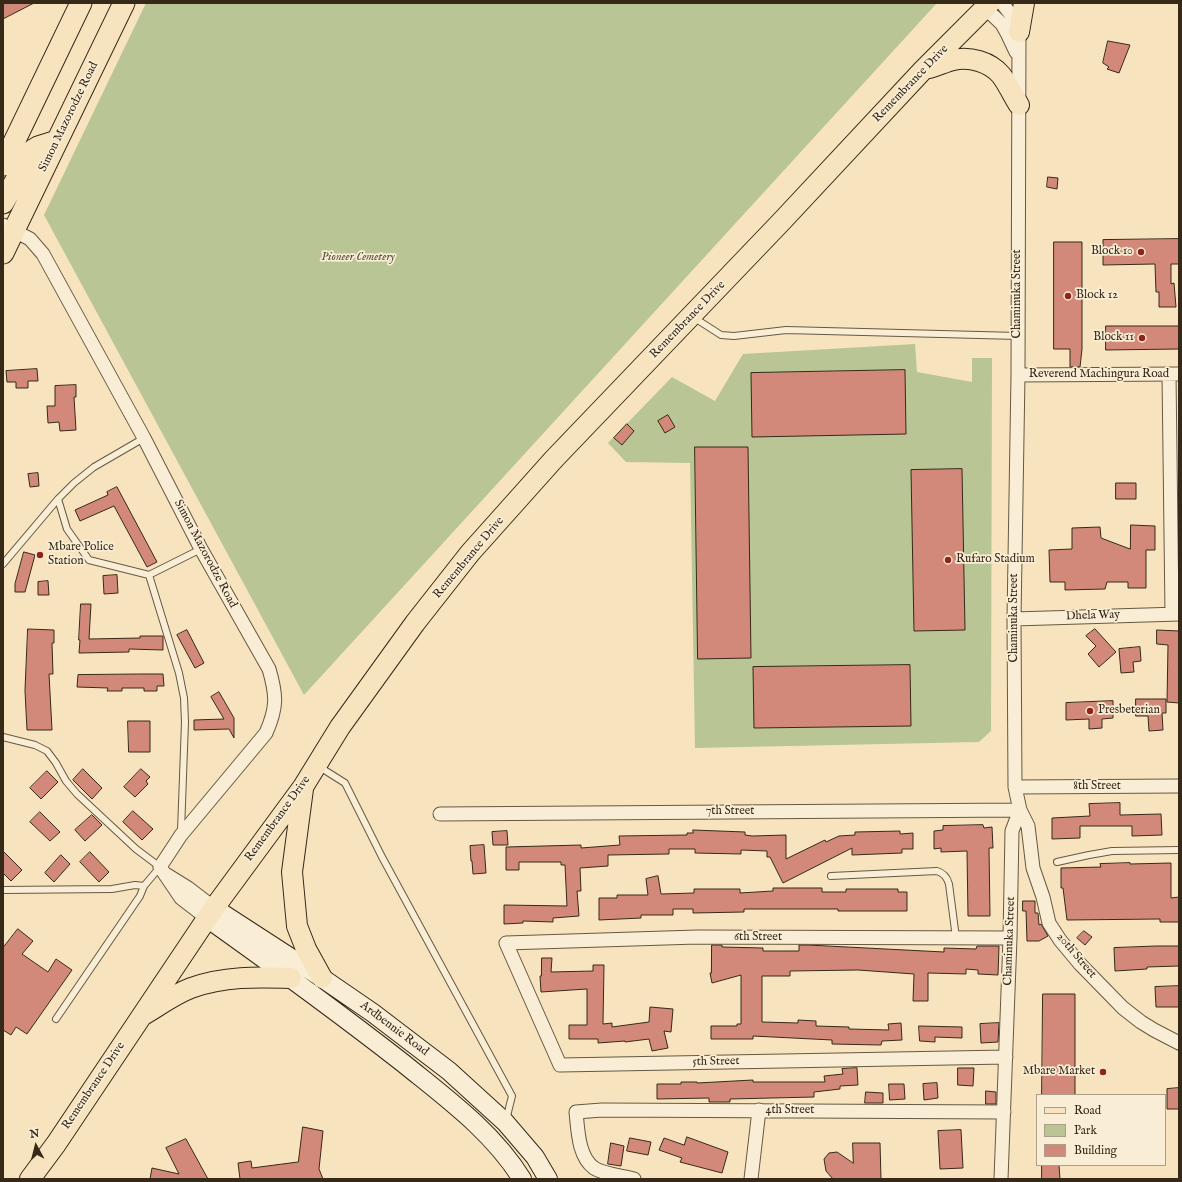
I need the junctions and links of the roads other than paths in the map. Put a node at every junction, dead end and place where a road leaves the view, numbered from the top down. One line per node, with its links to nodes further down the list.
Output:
1 (81, 3): 10 (highway)
2 (124, 3): 9 (highway, Simon Mazorodze Road)
3 (1024, 3): 5 (main road)
4 (992, 5): 5 (street); 6 (street); 7 (main road, Remembrance Drive)
5 (1019, 32): 6 (street, Chaminuka Street)
6 (1018, 56): 8 (street, Chaminuka Street)
7 (923, 70): 8 (main road); 14 (main road, Remembrance Drive)
8 (1019, 105): 15 (street, Chaminuka Street)
9 (57, 141): 11 (highway); 12 (highway, Simon Mazorodze Road)
10 (3, 165)
11 (3, 203)
12 (8, 228): 13 (highway, Simon Mazorodze Road); 18 (street, Simon Mazorodze Road)
13 (3, 253)
14 (691, 316): 15 (lane); 26 (main road, Remembrance Drive)
15 (1018, 336): 17 (street, Chaminuka Street)
16 (1174, 374): 17 (street, Reverend Machingura Road); 23 (street, Dhela Way)
17 (1018, 375): 24 (street, Chaminuka Street)
18 (144, 438): 19 (lane); 20 (street, Simon Mazorodze Road)
19 (58, 499): 21 (lane); 22 (lane)
20 (201, 549): 22 (lane); 32 (street, Simon Mazorodze Road)
21 (3, 564)
22 (149, 575): 32 (lane)
23 (1175, 614): 24 (street, Dhela Way)
24 (1014, 619): 29 (street, Chaminuka Street)
25 (3, 737): 35 (lane)
26 (317, 765): 28 (main road, Remembrance Drive); 51 (lane)
27 (1179, 786): 29 (street, 8th Street)
28 (303, 787): 39 (main road, Remembrance Drive); 44 (main road)
29 (1015, 787): 30 (street, Chaminuka Street)
30 (1020, 810): 31 (street, 7th Street); 41 (street, Chaminuka Street); 47 (street, 20th Street)
31 (440, 814)
32 (181, 835): 35 (street, Simon Mazorodze Road)
33 (1179, 850): 34 (lane)
34 (1057, 862)
35 (162, 870): 37 (lane); 39 (street)
36 (831, 876): 40 (lane)
37 (144, 886): 38 (lane); 46 (lane)
38 (3, 890)
39 (211, 913): 43 (main road, Ardbennie Road); 44 (main road, Ardbennie Road); 45 (main road, Remembrance Drive)
40 (956, 938): 41 (street, 6th Street); 42 (street, 6th Street)
41 (1010, 938): 48 (street, Chaminuka Street)
42 (506, 943): 48 (street, 5th Street)
43 (291, 978): 45 (main road); 53 (main road, Ardbennie Road)
44 (322, 978): 51 (main road, Ardbennie Road)
45 (141, 1016): 52 (main road, Remembrance Drive)
46 (56, 1019)
47 (1179, 1042)
48 (1006, 1057): 50 (street, Chaminuka Street)
49 (759, 1110): 50 (street, 4th Street); 55 (street, 4th Street); 56 (street)
50 (1004, 1112): 57 (street, Chaminuka Street)
51 (505, 1122): 54 (main road, Ardbennie Road)
52 (30, 1179)
53 (522, 1179)
54 (548, 1179)
55 (634, 1179)
56 (752, 1179)
57 (1001, 1179)

